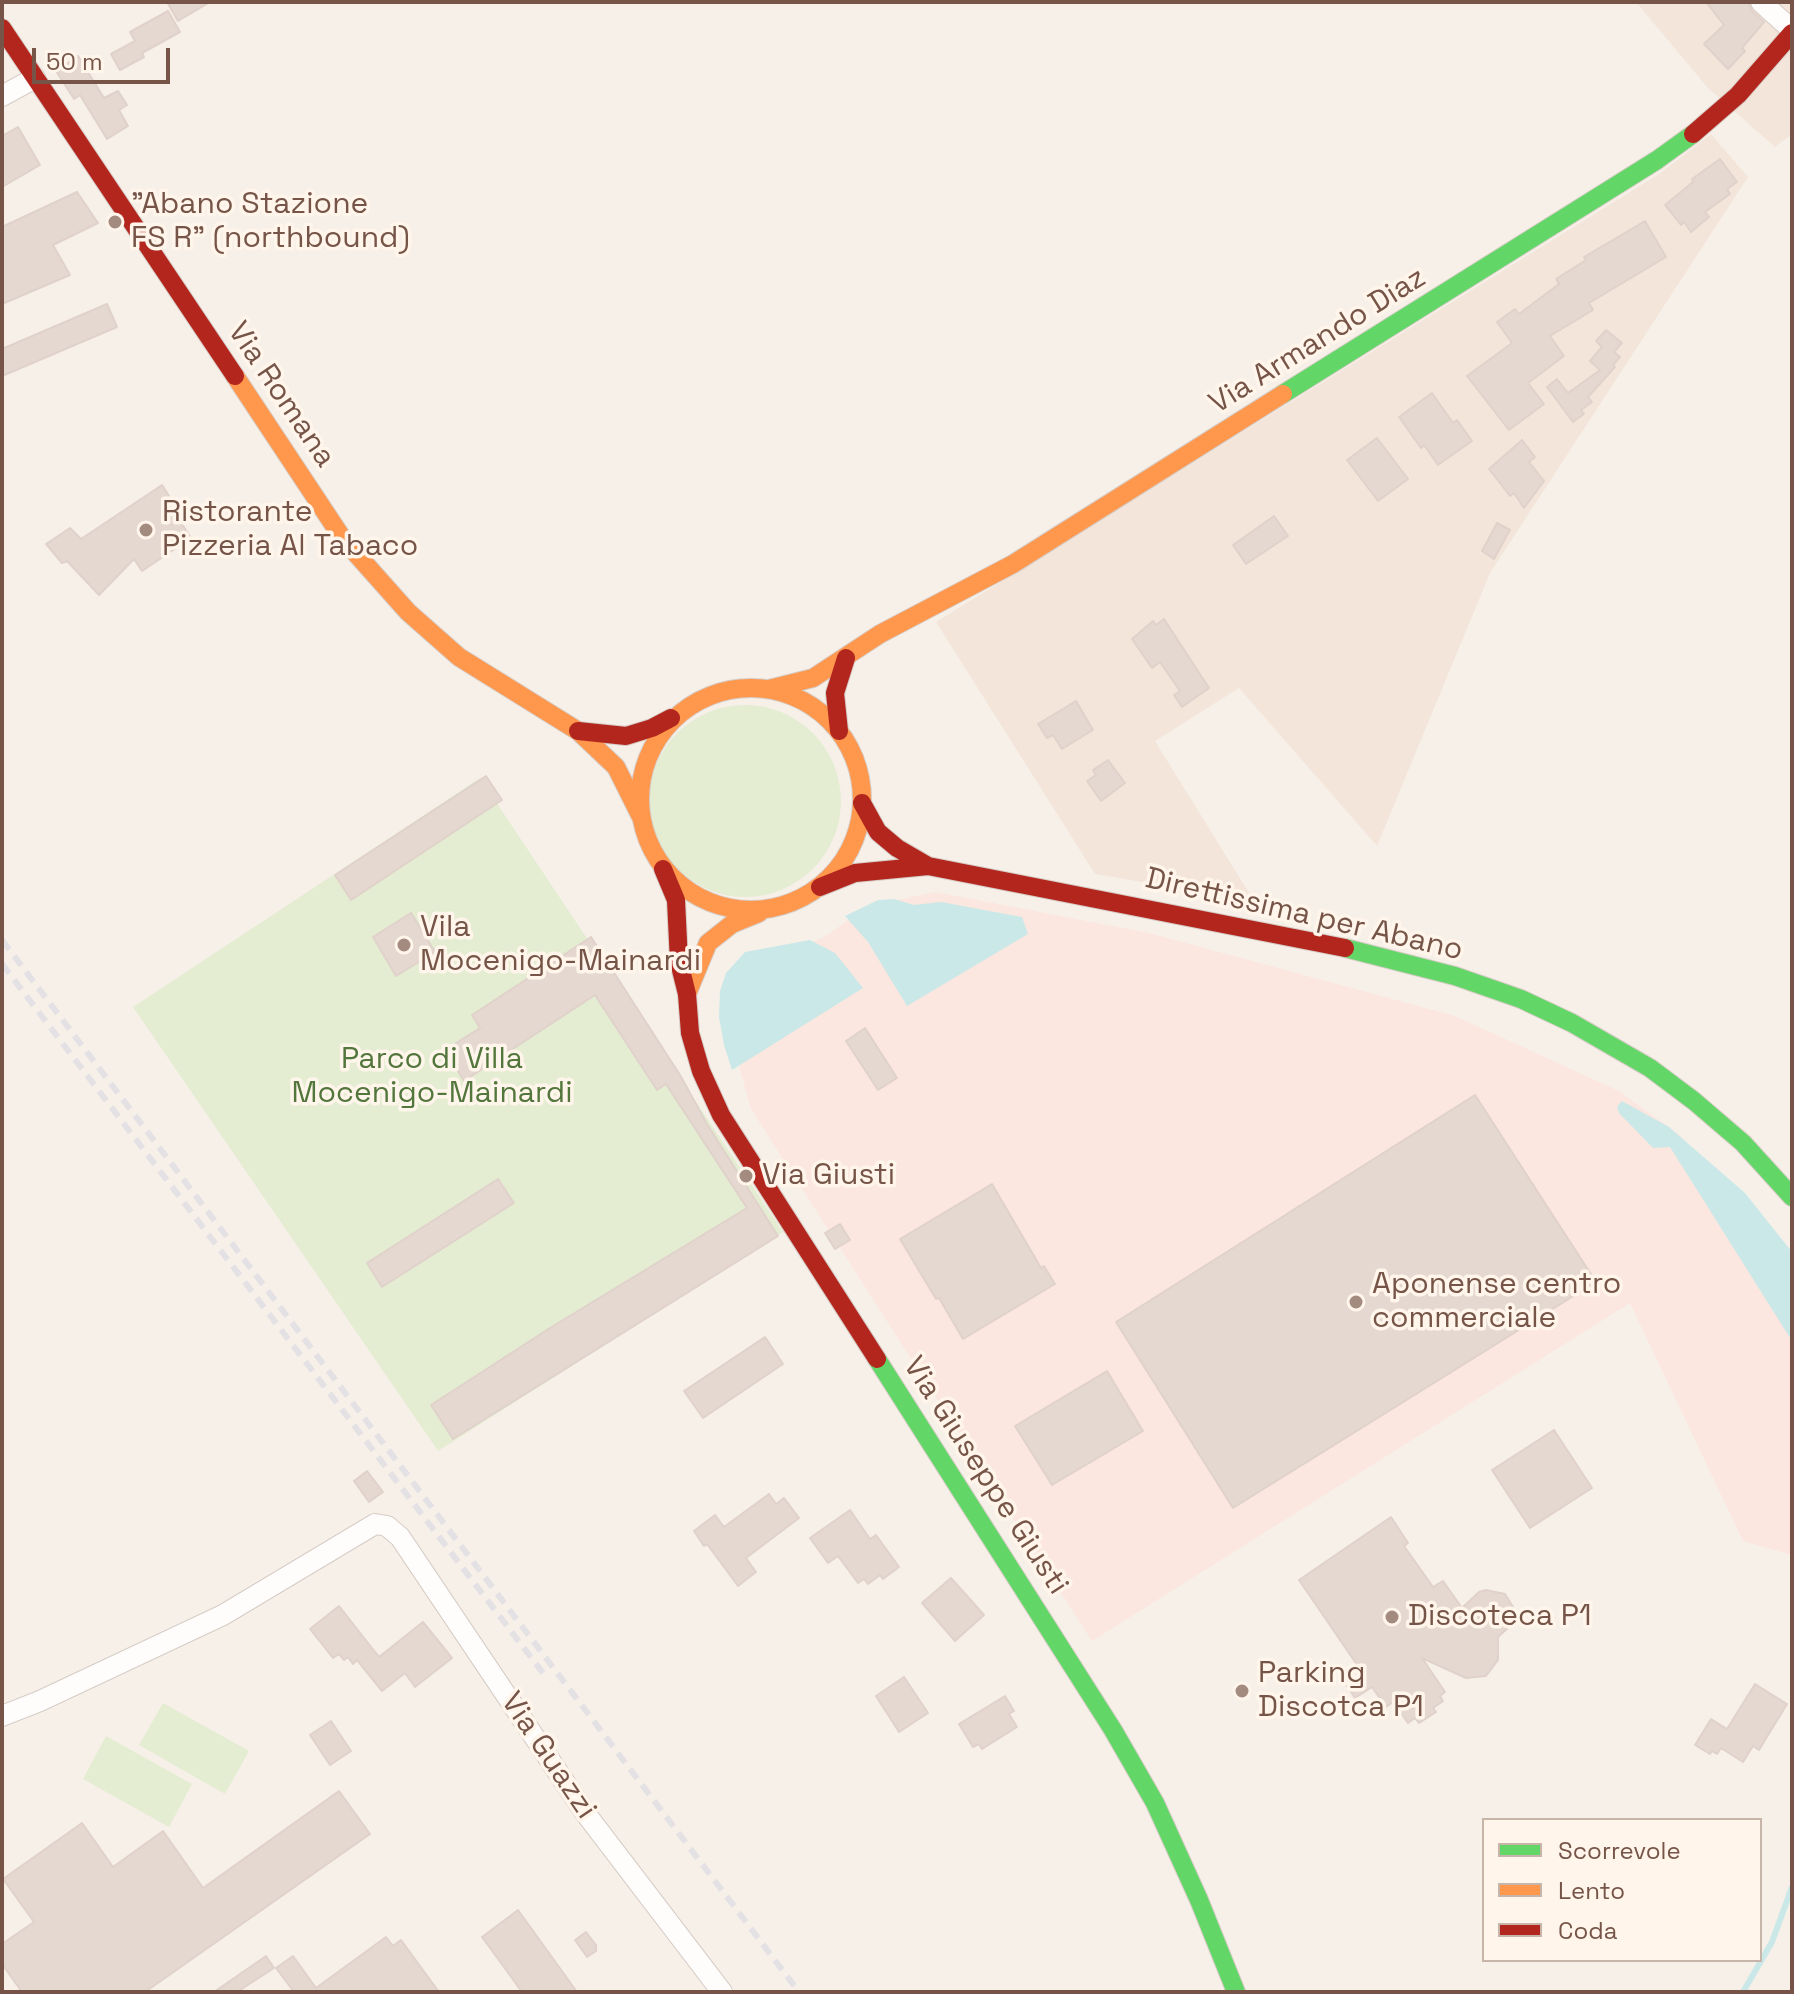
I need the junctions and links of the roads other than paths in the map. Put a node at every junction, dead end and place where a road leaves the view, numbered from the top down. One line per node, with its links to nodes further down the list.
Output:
1 (1761, 2): 3 (street)
2 (2, 28): 4 (main road, Via Romana)
3 (1792, 32): 6 (main road, Via Armando Diaz)
4 (35, 78): 5 (street); 9 (main road, Via Romana)
5 (2, 96)
6 (846, 658): 7 (main road, Via Armando Diaz); 10 (main road)
7 (769, 689): 8 (main road); 10 (main road)
8 (679, 714): 9 (main road, Via Romana); 12 (main road)
9 (578, 731): 12 (main road, Via Romana)
10 (839, 731): 11 (main road)
11 (862, 803): 13 (main road, Direttissima per Abano); 15 (main road)
12 (641, 817): 14 (main road)
13 (928, 866): 15 (main road, Direttissima per Abano); 18 (main road, Direttissima per Abano)
14 (663, 869): 16 (main road); 17 (main road, Via Giuseppe Giusti)
15 (820, 887): 16 (main road)
16 (764, 910): 17 (main road, Via Giuseppe Giusti)
17 (687, 994): 21 (main road, Via Giuseppe Giusti)
18 (1792, 1197)
19 (2, 1716): 20 (street, Via Guazzi)
20 (722, 1992)
21 (1236, 1992)

